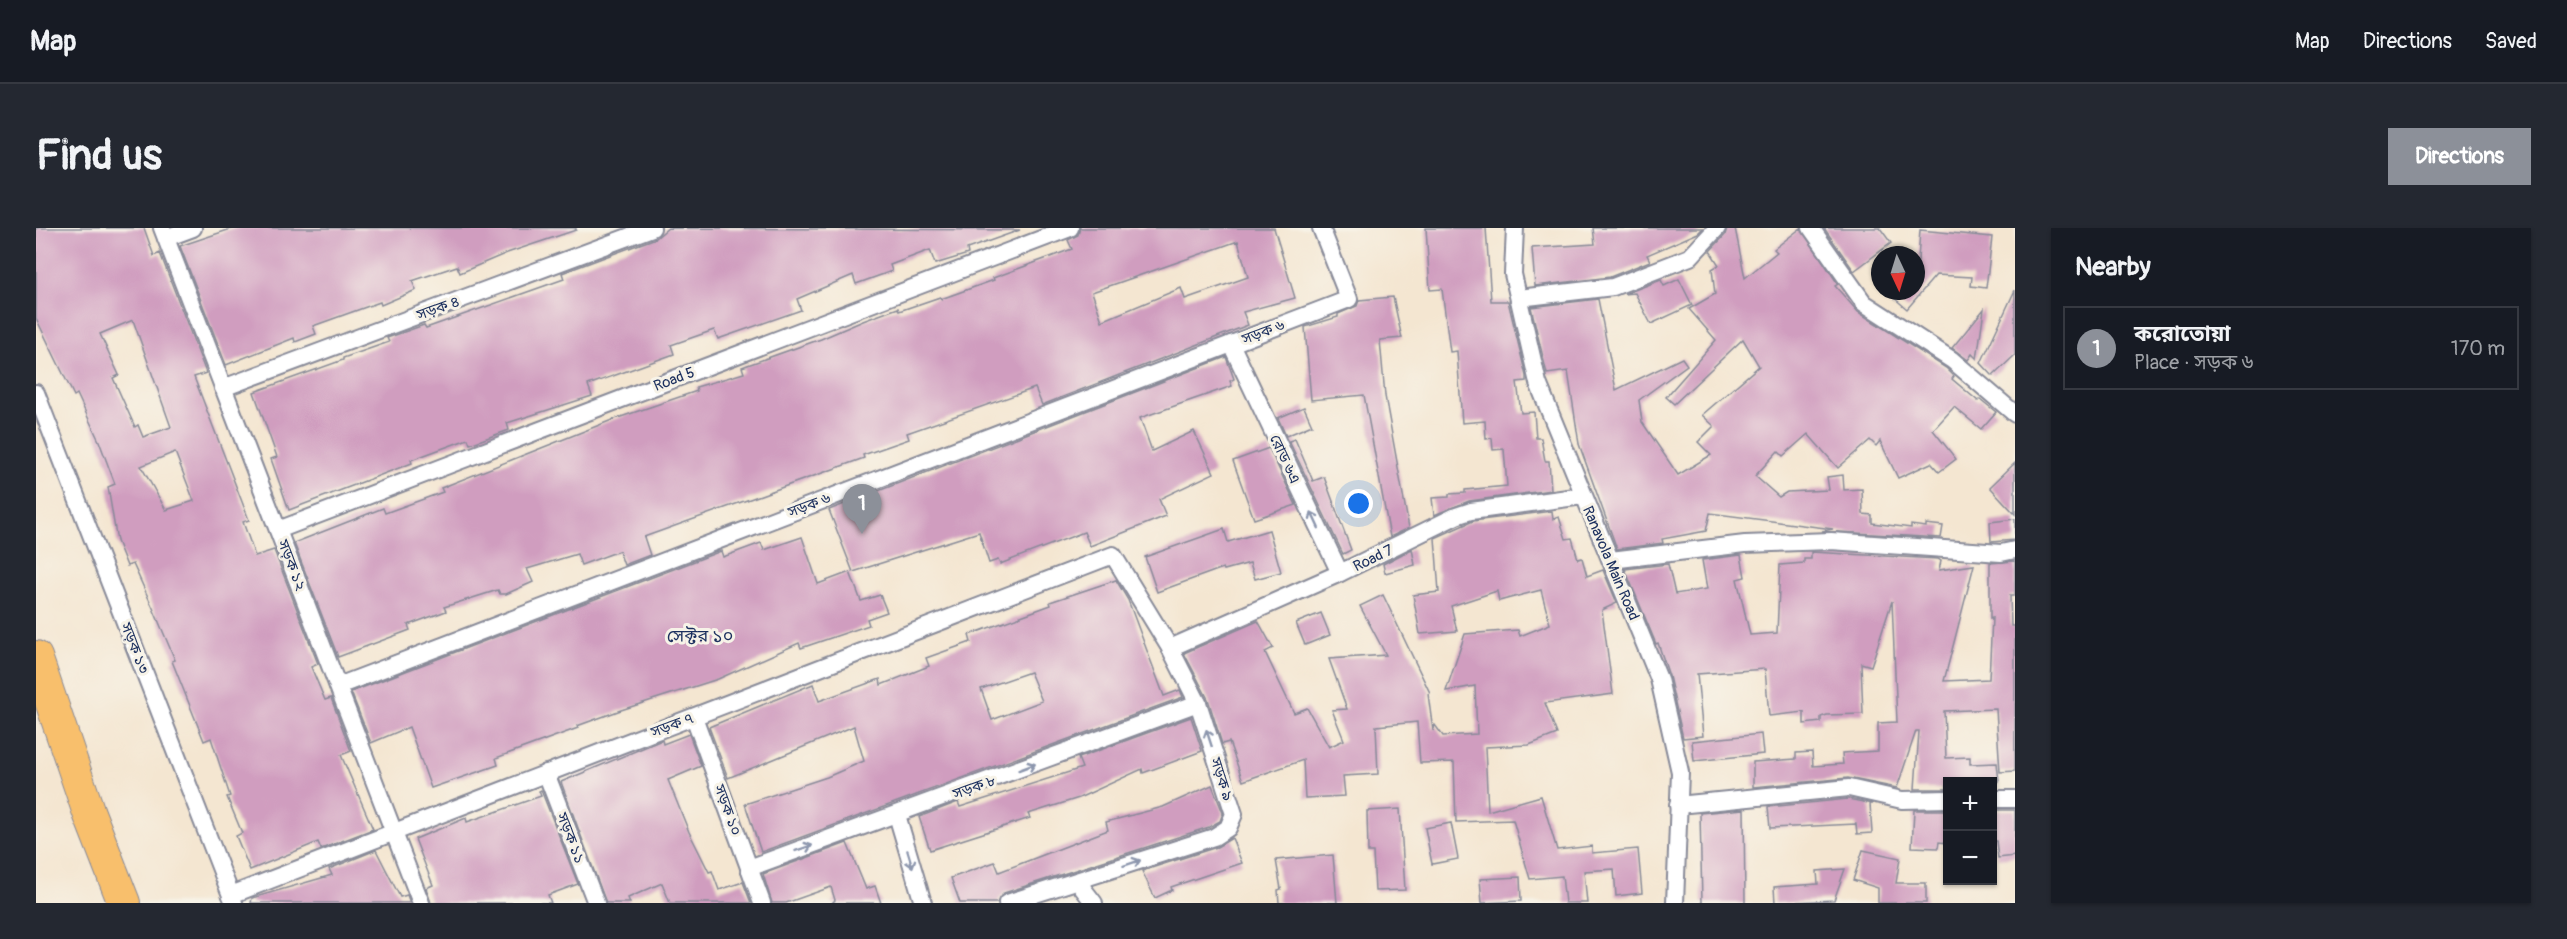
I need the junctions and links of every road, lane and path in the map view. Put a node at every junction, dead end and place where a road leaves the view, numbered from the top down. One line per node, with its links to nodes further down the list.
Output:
1 (193, 228): 8 (street)
2 (652, 228): 11 (street, সড়ক ৪)
3 (1070, 228): 15 (street, Road 5)
4 (1321, 228): 10 (street, সড়ক ৬)
5 (1515, 228): 9 (street, Ranavola Main Road)
6 (1717, 228): 9 (street)
7 (1811, 228): 13 (street)
8 (164, 233): 11 (street, সড়ক ১২)
9 (1519, 298): 14 (street, Ranavola Main Road)
10 (1231, 344): 19 (street, রোড ৬এ, one-way to 10); 22 (street, সড়ক ৬)
11 (223, 388): 15 (street, সড়ক ১২)
12 (36, 393): 34 (street, সড়ক ১৩)
13 (2015, 414)
14 (1583, 496): 18 (street, Ranavola Main Road); 19 (street, Road 7)
15 (278, 530): 22 (street, সড়ক ১২)
16 (2015, 550): 18 (street)
17 (1113, 555): 20 (street, সড়ক ৯); 24 (street, সড়ক ৭)
18 (1611, 560): 29 (street, Ranavola Main Road)
19 (1340, 573): 20 (street, Road 7)
20 (1170, 648): 23 (street, সড়ক ৯)
21 (36, 657): 35 (highway)
22 (338, 686): 31 (street, সড়ক ১২)
23 (1198, 703): 30 (street, সড়ক ৮, one-way to 23); 33 (street, সড়ক ৯, one-way to 23)
24 (694, 717): 25 (street, সড়ক ৭); 32 (street, সড়ক ১০)
25 (546, 773): 31 (street, সড়ক ৭); 37 (street, সড়ক ১১)
26 (1997, 799): 27 (street)
27 (2015, 799)
28 (1943, 800): 29 (street)
29 (1678, 805): 42 (street, Ranavola Main Road)
30 (897, 815): 32 (street, সড়ক ৮, one-way to 30); 39 (street, one-way to 39)
31 (393, 832): 34 (street, সড়ক ৭); 36 (street, সড়ক ১২)
32 (749, 868): 38 (street, সড়ক ১০)
33 (1077, 881): 40 (street, সড়ক ৯); 41 (street)
34 (233, 899)
35 (124, 903)
36 (420, 903)
37 (596, 903)
38 (762, 903)
39 (923, 903)
40 (1007, 903)
41 (1094, 903)
42 (1676, 903)

